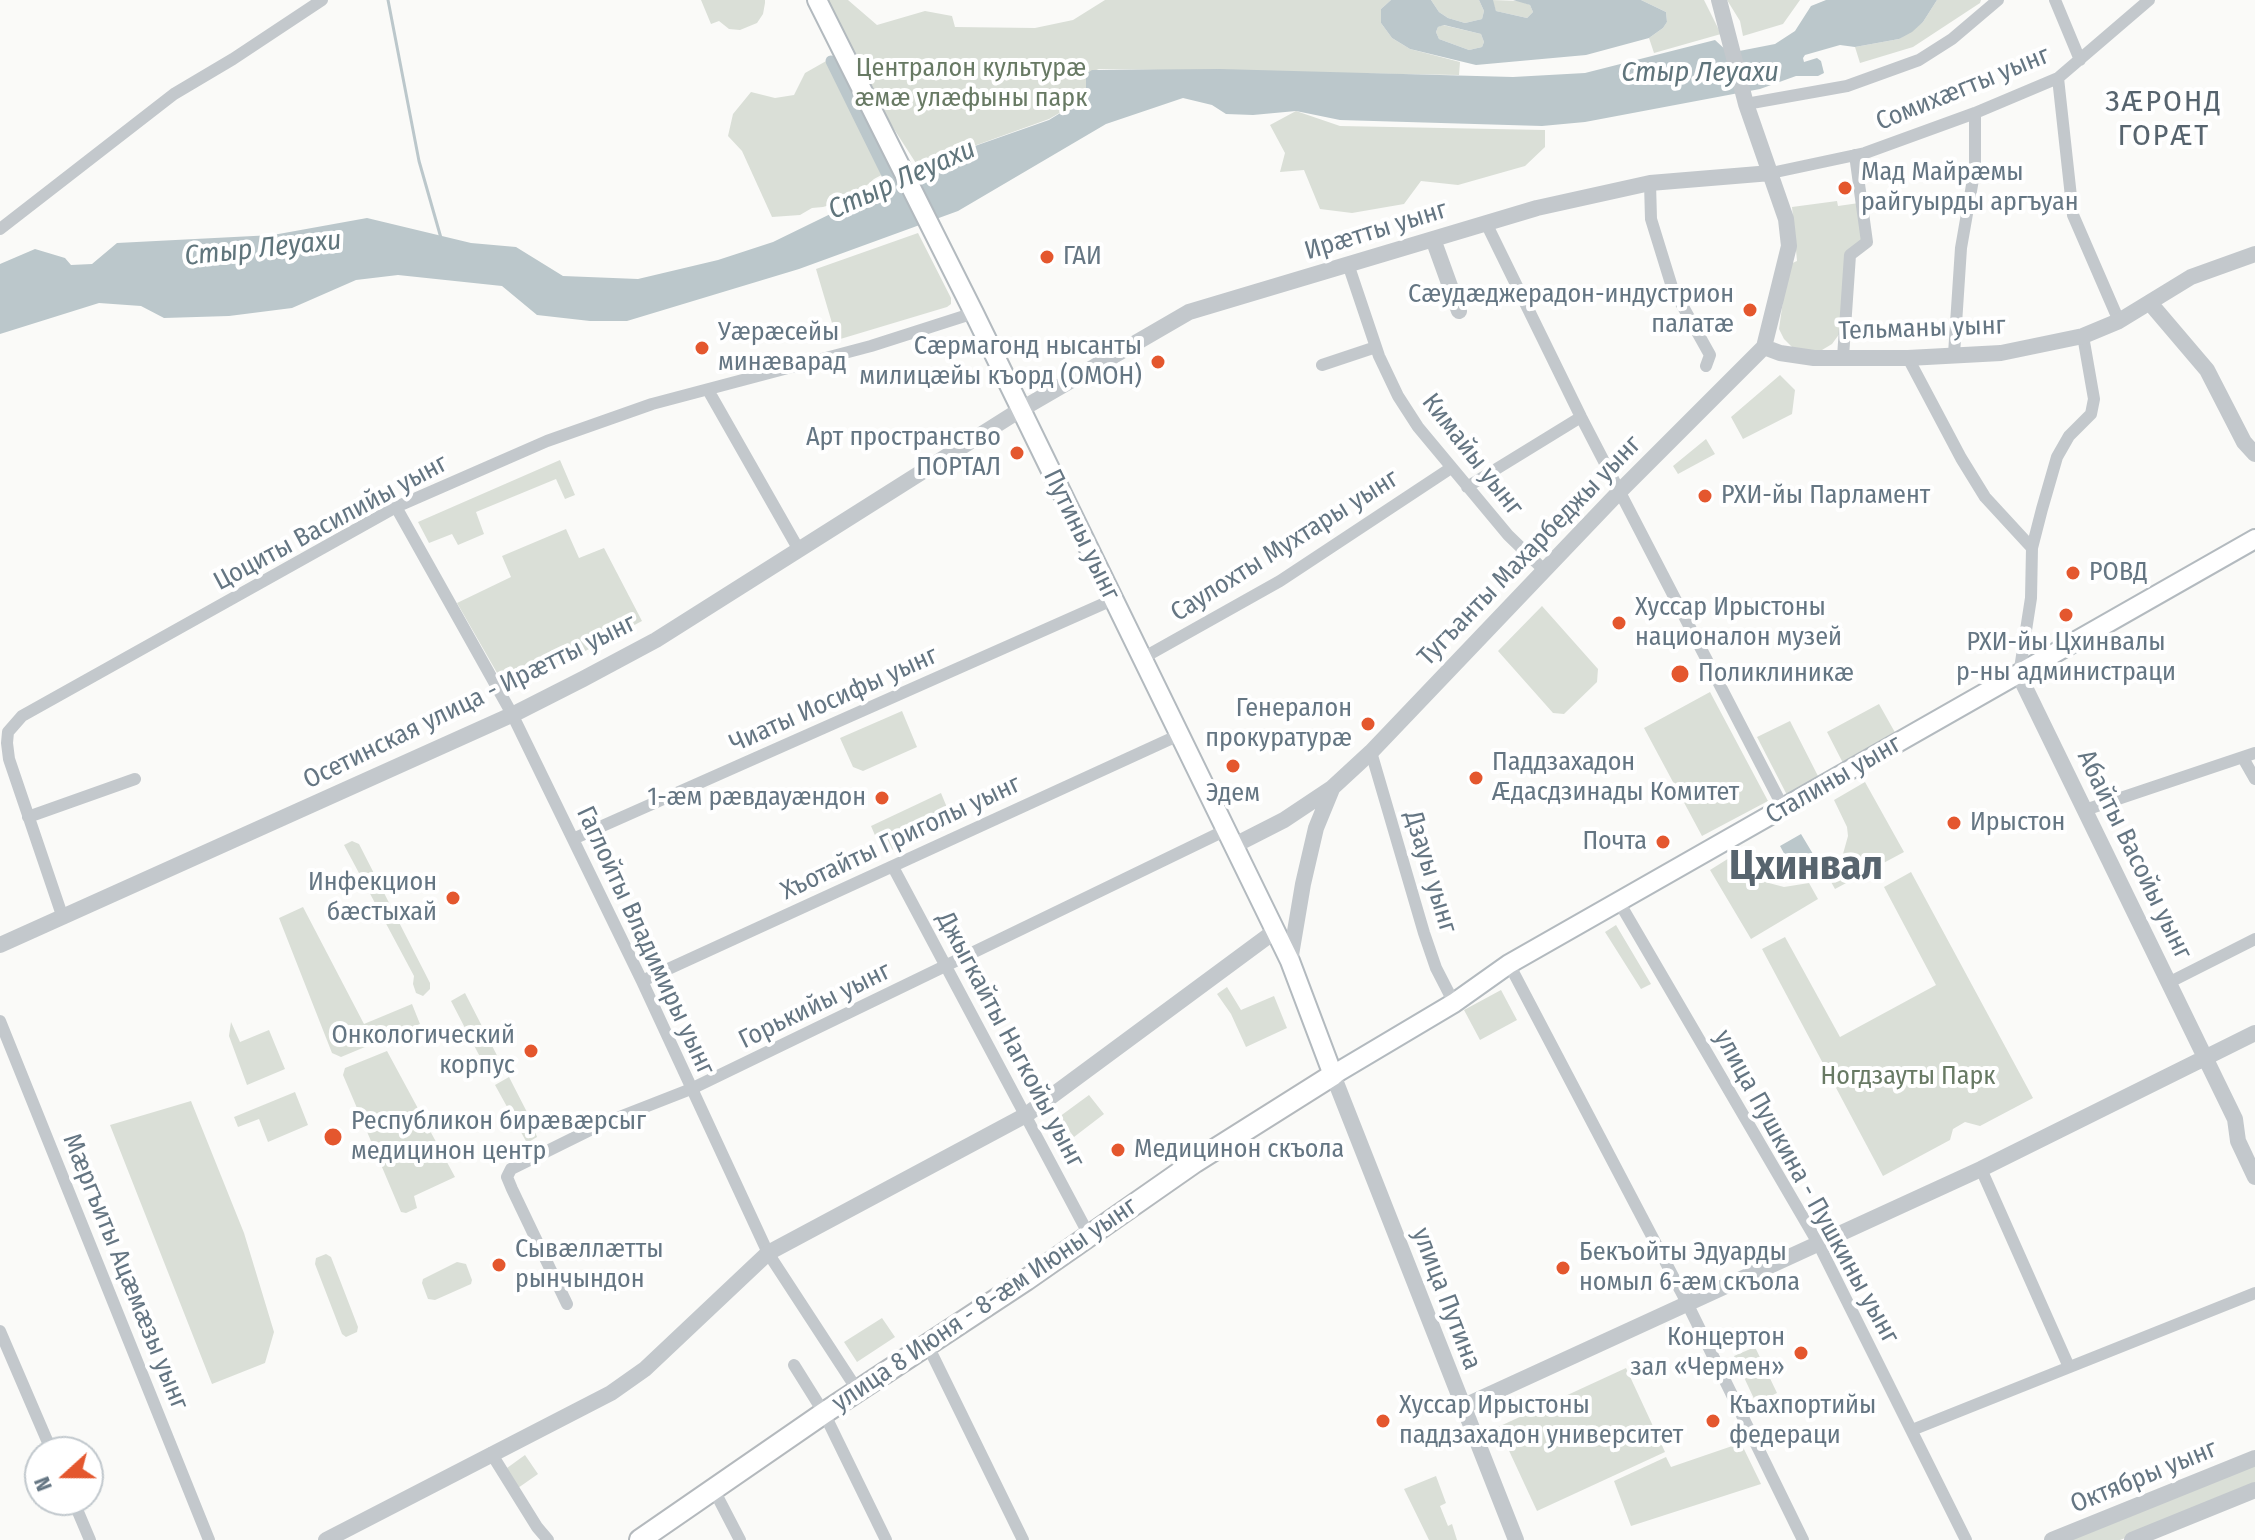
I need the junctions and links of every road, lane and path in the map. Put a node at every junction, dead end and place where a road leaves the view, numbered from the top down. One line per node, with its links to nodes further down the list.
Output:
1 (322, 0): 15 (street)
2 (817, 0): 21 (main road, Путины уынг)
3 (1719, 0): 9 (street)
4 (1998, 0): 9 (street)
5 (2055, 0): 7 (street)
6 (2149, 0): 7 (street, Сомихæгты уынг)
7 (2080, 60): 8 (street, Сомихæгты уынг)
8 (2058, 78): 10 (street, Сомихæгты уынг); 22 (street)
9 (1746, 104): 12 (street)
10 (1975, 113): 11 (street, Сомихæгты уынг); 26 (street)
11 (1855, 155): 12 (street, Сомихæгты уынг); 27 (street)
12 (1771, 173): 13 (street, Ирæтты уынг); 25 (street)
13 (1650, 183): 14 (street, Ирæтты уынг); 30 (street)
14 (1486, 223): 16 (street, Ирæтты уынг); 33 (street)
15 (0, 229)
16 (1433, 239): 18 (street, Ирæтты уынг); 20 (street)
17 (2255, 254): 19 (street, Тельманы уынг)
18 (1348, 264): 24 (street, Кимайы уынг); 32 (street, Ирæтты уынг)
19 (2150, 303): 22 (street, Тельманы уынг); 34 (street)
20 (1459, 311)
21 (974, 313): 31 (street, Цоциты Василийы уынг); 32 (main road, Путины уынг)
22 (2119, 321): 23 (street, Тельманы уынг)
23 (2083, 336): 26 (street, Тельманы уынг); 40 (street)
24 (1376, 347): 29 (street); 35 (street, Кимайы уынг)
25 (1764, 347): 27 (street, Тельманы уынг); 37 (street, Тугъанты Махарбеджы уынг)
26 (1954, 354): 28 (street, Тельманы уынг)
27 (1843, 357): 28 (street, Тельманы уынг)
28 (1908, 358): 40 (street)
29 (1322, 365)
30 (1706, 366)
31 (708, 390): 38 (street, Цоциты Василийы уынг); 41 (street)
32 (1020, 410): 41 (street, Осетинская улица - Ирæтты уынг); 43 (main road, Путины уынг)
33 (1581, 417): 36 (street); 37 (street)
34 (2255, 454)
35 (1451, 468): 36 (street, Кимайы уынг); 44 (street, Саулохты Мухтары уынг)
36 (1467, 487): 42 (street, Кимайы уынг)
37 (1620, 491): 42 (street, Тугъанты Махарбеджы уынг); 53 (street)
38 (396, 507): 46 (street, Гаглойты Владимиры уынг); 55 (street, Цоциты Василийы уынг)
39 (2255, 539): 45 (main road, Сталины уынг)
40 (2032, 548): 45 (street)
41 (799, 550): 46 (street, Осетинская улица - Ирæтты уынг)
42 (1545, 571): 48 (street, Тугъанты Махарбеджы уынг)
43 (1112, 600): 44 (main road, Путины уынг); 57 (street, Чиаты Иосифы уынг)
44 (1141, 659): 47 (main road, Путины уынг)
45 (2019, 675): 53 (main road, Сталины уынг); 54 (street, Абайты Васойы уынг)
46 (512, 714): 57 (street, Гаглойты Владимиры уынг); 60 (street, Осетинская улица - Ирæтты уынг)
47 (1179, 735): 56 (main road, Путины уынг); 58 (street, Хъотайты Григолы уынг)
48 (1371, 752): 52 (street, Тугъанты Махарбеджы уынг); 69 (street, Дзауы уынг)
49 (2249, 756): 51 (street); 54 (street)
50 (135, 779): 55 (street)
51 (2255, 779)
52 (1332, 788): 56 (street, Тугъанты Махарбеджы уынг); 64 (street, Тугъанты Махарбеджы уынг)
53 (1784, 809): 59 (main road, Сталины уынг)
54 (2085, 810): 68 (street, Абайты Васойы уынг)
55 (28, 817): 60 (street, Цоциты Василийы уынг)
56 (1230, 838): 61 (main road, Путины уынг); 66 (street, Горькийы уынг)
57 (573, 839): 67 (street, Гаглойты Владимиры уынг)
58 (893, 867): 66 (street, Джыгкайты Нагкойы уынг); 67 (street, Хъотайты Григолы уынг)
59 (1619, 902): 65 (main road, Сталины уынг); 79 (street, улица Пушкина - Пушкины уынг)
60 (63, 918): 63 (street, Осетинская улица - Ирæтты уынг)
61 (1275, 931): 64 (main road, Путины уынг); 75 (street)
62 (2255, 939): 68 (street)
63 (0, 945)
64 (1290, 961): 73 (main road, Путины уынг)
65 (1509, 964): 69 (main road, Сталины уынг); 82 (street)
66 (947, 967): 74 (street, Горькийы уынг); 75 (street, Джыгкайты Нагкойы уынг)
67 (642, 981): 74 (street, Гаглойты Владимиры уынг)
68 (2170, 982): 72 (street, Абайты Васойы уынг)
69 (1454, 1003): 73 (main road, Сталины уынг)
70 (0, 1021): 99 (street, Мӕргъиты Ацӕмӕзы уынг)
71 (2255, 1033): 72 (street)
72 (2205, 1058): 76 (street); 77 (street, Абайты Васойы уынг)
73 (1333, 1075): 78 (highway, улица 8 Июня - 8-ӕм Июны уынг); 89 (street, улица Путина)
74 (691, 1089): 80 (street, Гаглойты Владимиры уынг); 83 (street, Горькийы уынг)
75 (1026, 1115): 78 (street, Джыгкайты Нагкойы уынг); 80 (street)
76 (1981, 1169): 79 (street); 87 (street)
77 (2255, 1177)
78 (1089, 1235): 85 (highway, улица 8 Июня - 8-ӕм Июны уынг)
79 (1818, 1243): 82 (street); 91 (street, улица Пушкина - Пушкины уынг)
80 (768, 1253): 88 (street, Гаглойты Владимиры уынг); 93 (street)
81 (2255, 1293): 87 (street)
82 (1687, 1303): 89 (street); 107 (street)
83 (567, 1304)
84 (0, 1331): 92 (street)
85 (928, 1346): 88 (highway, улица 8 Июня - 8-ӕм Июны уынг); 105 (street)
86 (794, 1365): 90 (street)
87 (2069, 1367): 91 (street)
88 (858, 1391): 90 (highway, улица 8 Июня - 8-ӕм Июны уынг)
89 (1462, 1407): 106 (street, улица Путина)
90 (824, 1413): 95 (highway, улица 8 Июня - 8-ӕм Июны уынг); 104 (street)
91 (1912, 1430): 108 (street, улица Пушкина - Пушкины уынг)
92 (45, 1436)
93 (491, 1453): 100 (street); 101 (street)
94 (2255, 1458): 109 (street, Октябры уынг)
95 (714, 1490): 102 (highway, улица 8 Июня - 8-ӕм Июны уынг); 103 (street)
96 (2255, 1490): 110 (street, Октябры уынг)
97 (80, 1516): 98 (street)
98 (90, 1540)
99 (209, 1540)
100 (326, 1540)
101 (548, 1540)
102 (640, 1540)
103 (740, 1540)
104 (886, 1540)
105 (1023, 1540)
106 (1516, 1540)
107 (1803, 1540)
108 (1966, 1540)
109 (2052, 1540)
110 (2132, 1540)

